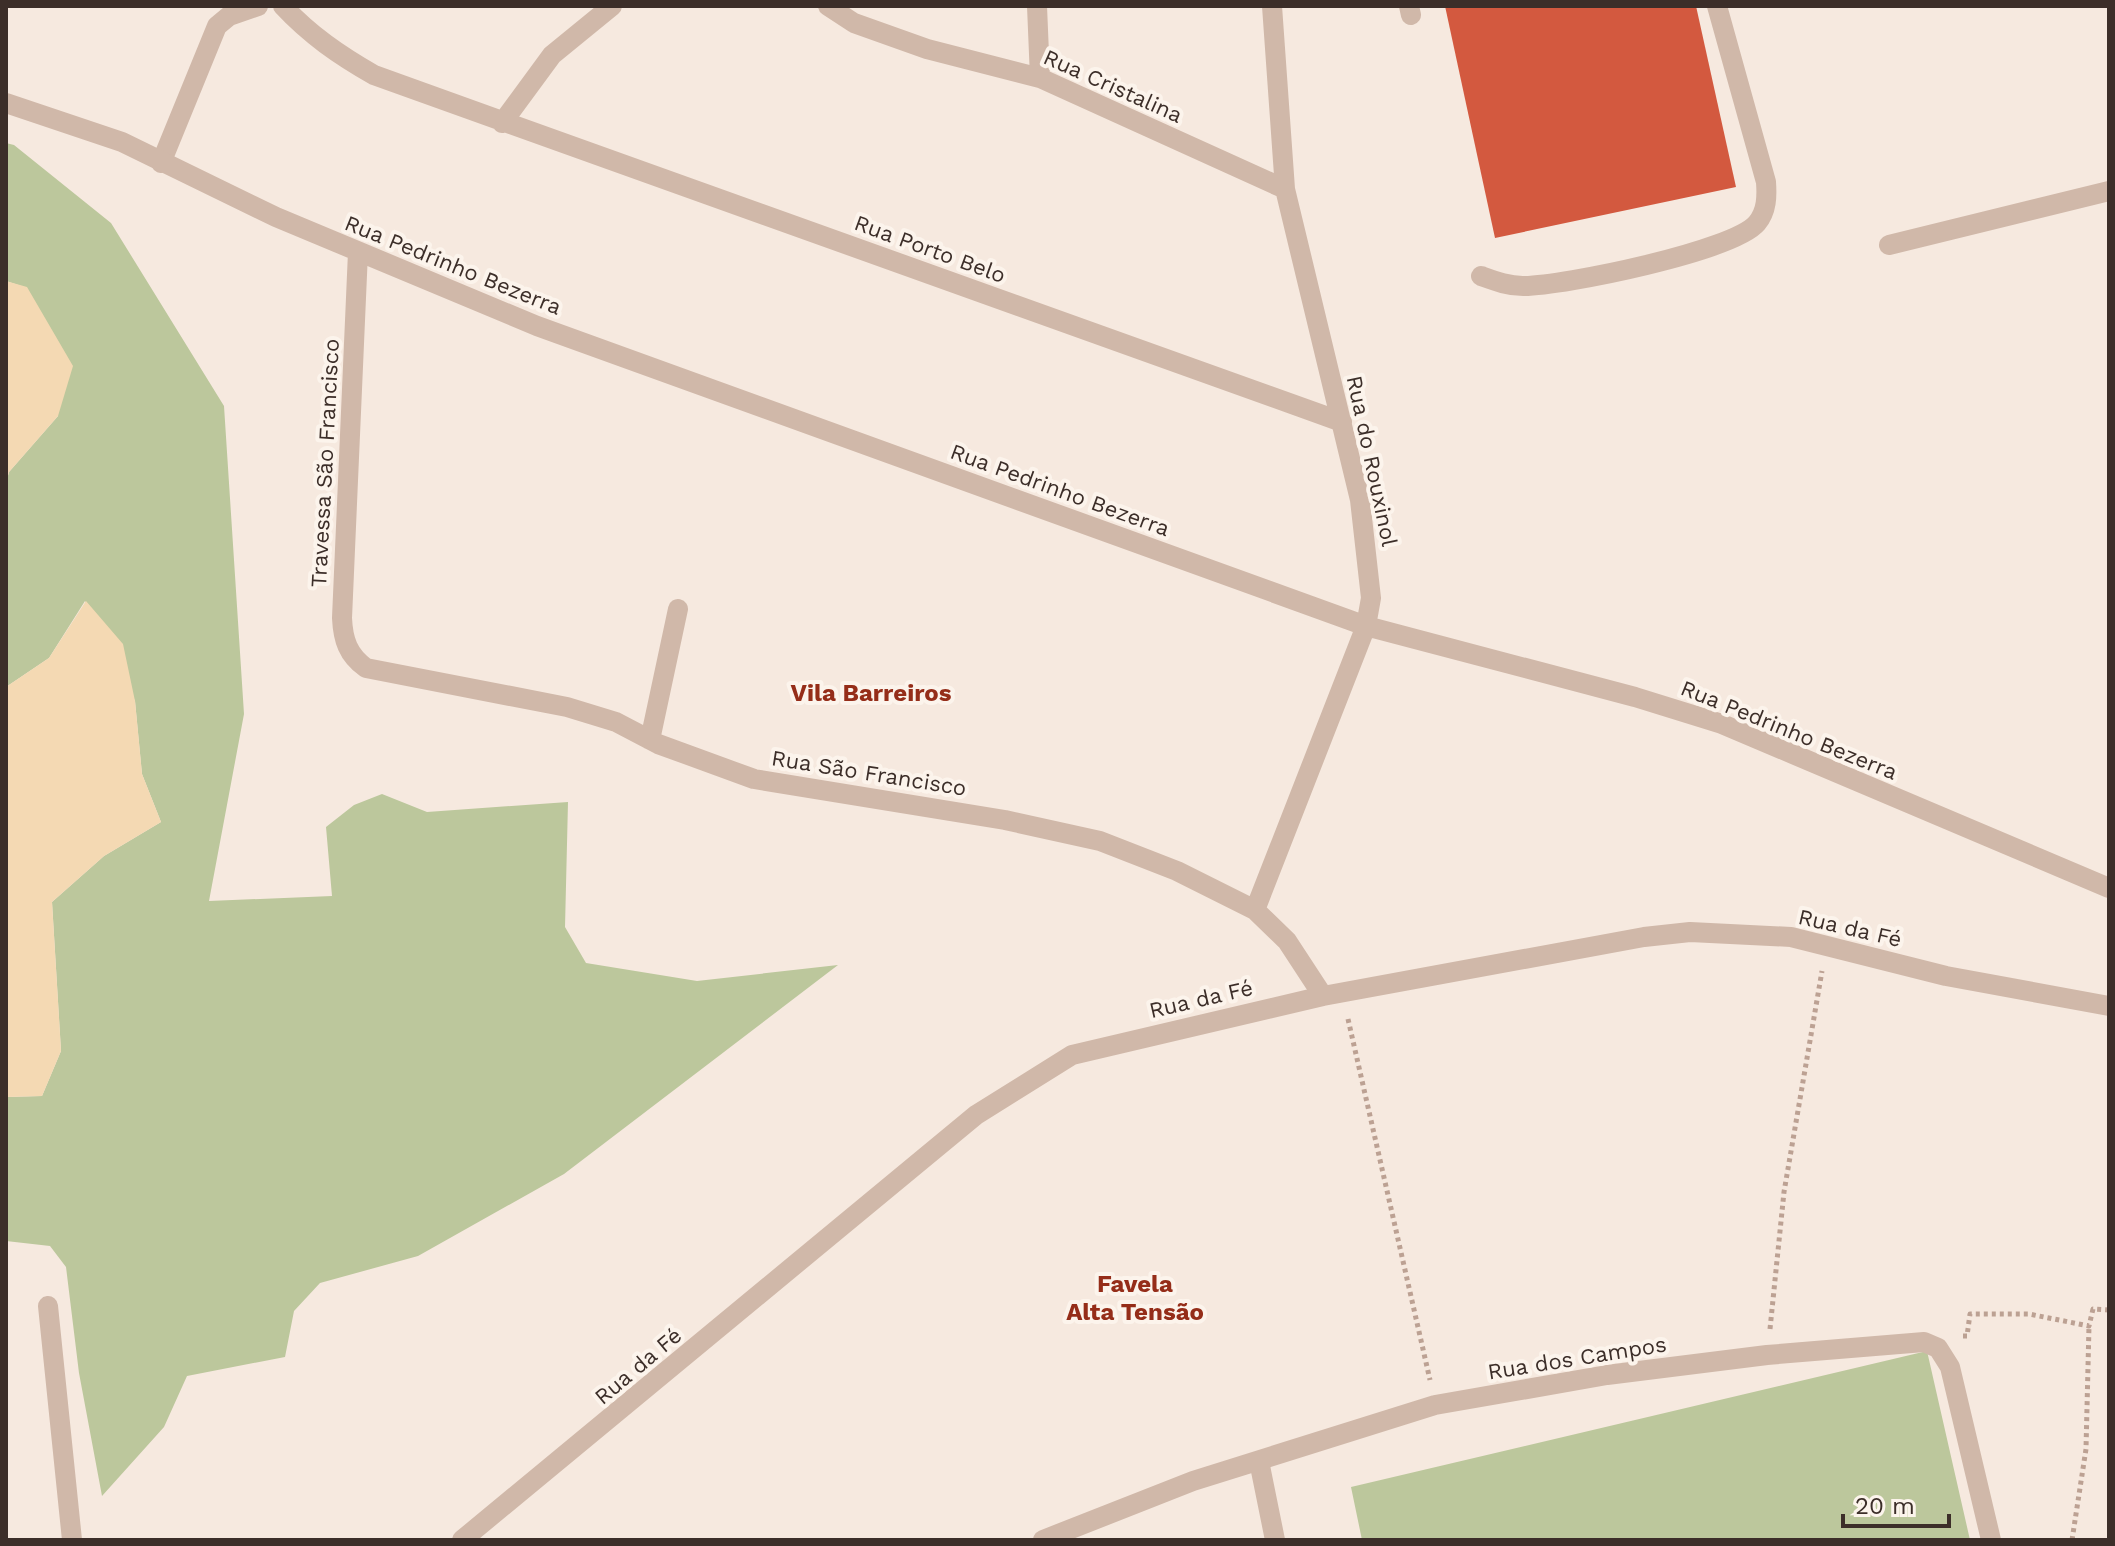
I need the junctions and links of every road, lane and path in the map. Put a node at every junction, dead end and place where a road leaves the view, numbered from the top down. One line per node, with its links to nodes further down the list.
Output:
1 (258, 6): 11 (street)
2 (283, 6): 10 (street, Rua Porto Belo)
3 (612, 6): 10 (street)
4 (828, 6): 8 (street, Rua Cristalina)
5 (1037, 6): 8 (street)
6 (1272, 6): 12 (street, Rua do Rouxinol)
7 (1717, 6): 16 (street)
8 (1040, 78): 12 (street, Rua Cristalina)
9 (6, 103): 11 (street, Rua Pedrinho Bezerra)
10 (502, 123): 17 (street, Rua Porto Belo)
11 (161, 163): 15 (street, Rua Pedrinho Bezerra)
12 (1285, 189): 17 (street, Rua do Rouxinol)
13 (2109, 191): 14 (street)
14 (1889, 245)
15 (358, 252): 19 (street, Rua Pedrinho Bezerra); 20 (street, Travessa São Francisco)
16 (1481, 276)
17 (1342, 422): 19 (street, Rua do Rouxinol)
18 (678, 609): 21 (street)
19 (1366, 626): 22 (street, Rua Pedrinho Bezerra); 23 (street, Rua do Rouxinol)
20 (366, 668): 21 (street, Rua São Francisco)
21 (650, 740): 23 (street, Rua São Francisco)
22 (2109, 888)
23 (1255, 910): 25 (street, Rua São Francisco)
24 (1826, 946): 25 (street, Rua da Fé); 26 (street, Rua da Fé); 31 (path)
25 (1332, 994): 32 (path); 35 (street, Rua da Fé)
26 (2109, 1006)
27 (48, 1306): 34 (street)
28 (2109, 1310): 29 (path)
29 (2089, 1326): 30 (path); 39 (path)
30 (1934, 1344): 31 (street, Rua dos Campos); 38 (street)
31 (1767, 1355): 32 (street, Rua dos Campos)
32 (1435, 1405): 33 (street, Rua dos Campos)
33 (1259, 1461): 36 (street, Rua dos Campos); 37 (street)
34 (72, 1540)
35 (462, 1540)
36 (1043, 1540)
37 (1275, 1540)
38 (1991, 1540)
39 (2072, 1540)

